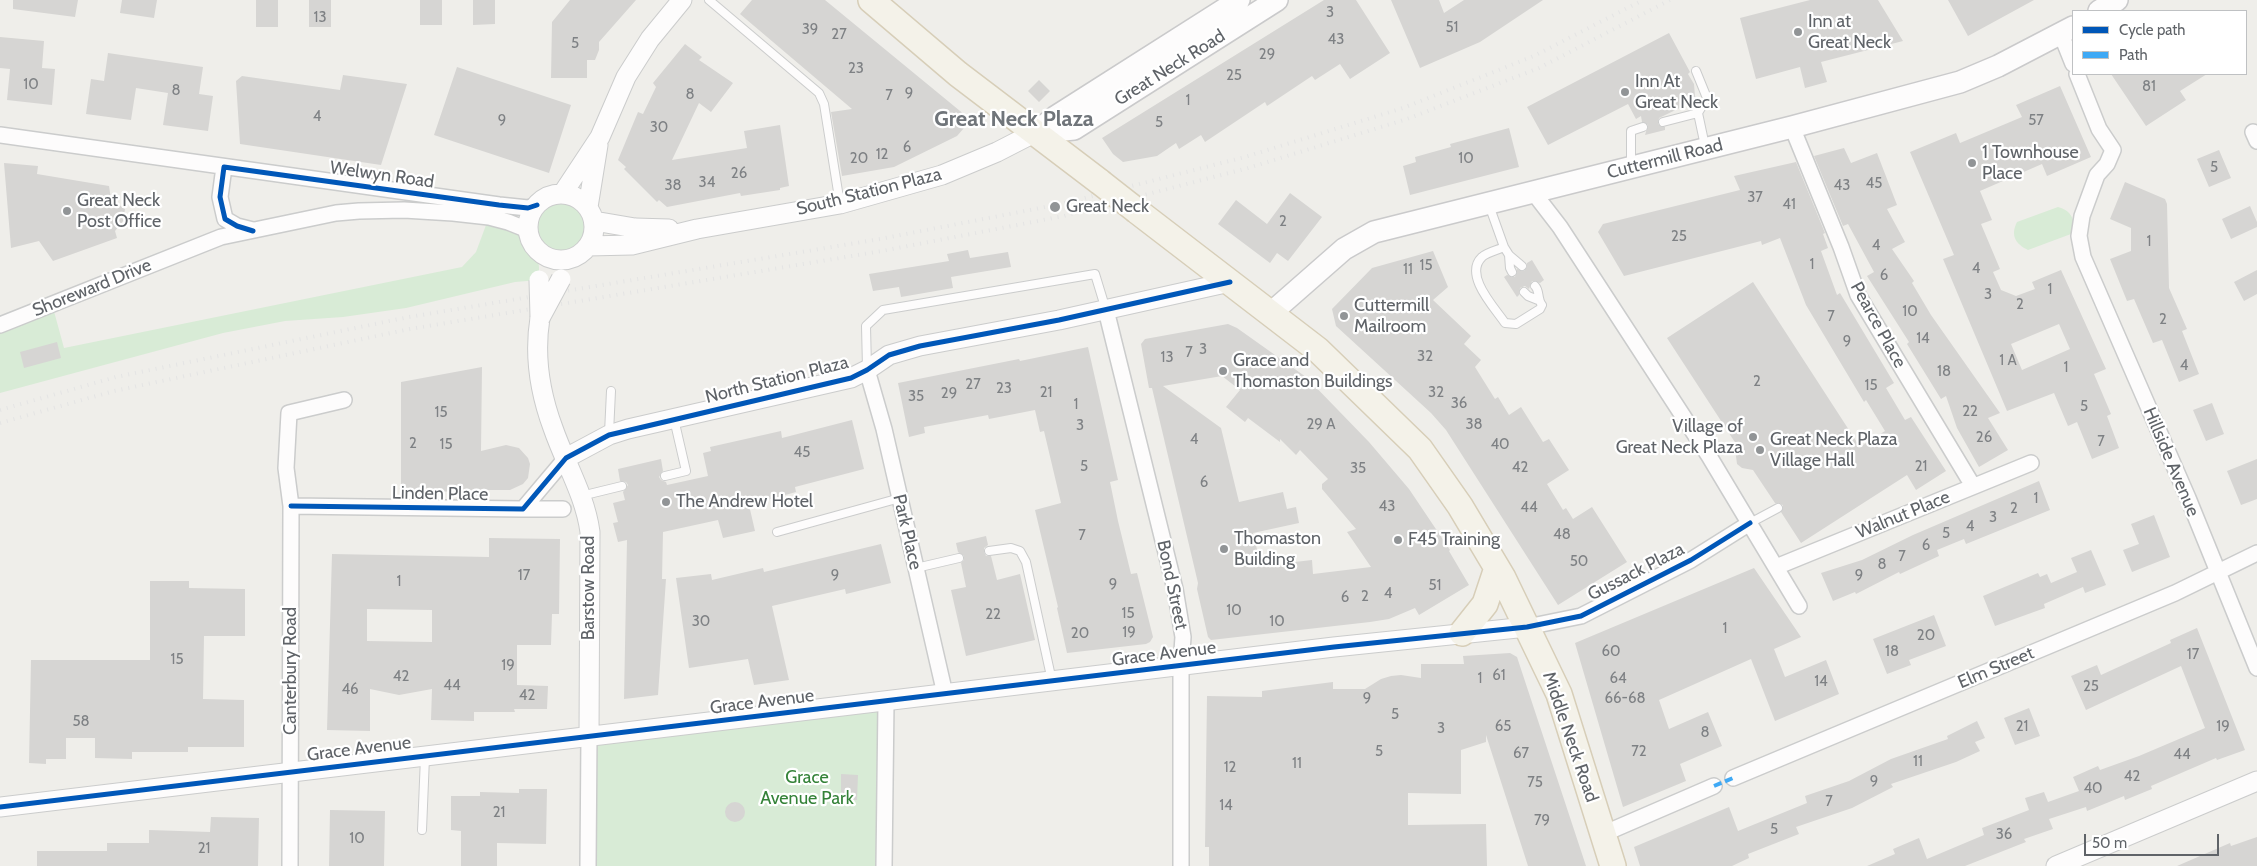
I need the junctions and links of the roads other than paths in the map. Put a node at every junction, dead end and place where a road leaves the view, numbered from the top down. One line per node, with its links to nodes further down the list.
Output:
1 (682, 0): 19 (street)
2 (709, 0): 26 (lane)
3 (1240, 0): 17 (main road, Great Neck Road)
4 (1277, 0): 17 (main road, Great Neck Road)
5 (2117, 0): 7 (main road)
6 (880, 5): 17 (main road, Middle Neck Road)
7 (2101, 10)
8 (2067, 30): 9 (street); 15 (main road, Cuttermill Road)
9 (2072, 58)
10 (1696, 71): 13 (lane)
11 (2077, 75): 73 (street, Hillside Avenue)
12 (1693, 101): 13 (lane)
13 (1698, 113): 14 (lane); 20 (lane)
14 (1663, 122)
15 (1792, 126): 20 (main road, Cuttermill Road); 58 (street, Pearce Place)
16 (1644, 127): 22 (lane)
17 (1034, 133): 26 (street, South Station Plaza); 41 (main road, Middle Neck Road, bridge)
18 (0, 135): 21 (street, Welwyn Road)
19 (600, 136): 24 (street); 28 (street)
20 (1705, 148): 22 (main road, Cuttermill Road)
21 (224, 167): 27 (street, Welwyn Road); 29 (street)
22 (1631, 167): 23 (main road, Cuttermill Road)
23 (1533, 192): 25 (main road, Cuttermill Road); 65 (street)
24 (563, 193): 27 (street); 28 (street)
25 (1488, 203): 34 (lane); 46 (main road, Cuttermill Road)
26 (840, 204): 30 (street, South Station Plaza)
27 (537, 205): 32 (street)
28 (591, 214): 30 (street, South Station Plaza); 37 (street)
29 (225, 219): 31 (street); 33 (street)
30 (697, 229): 37 (street, South Station Plaza)
31 (254, 230): 32 (street, Welwyn Road); 33 (street, Welwyn Road)
32 (528, 230): 35 (street)
33 (221, 237): 36 (street, Welwyn Road)
34 (1504, 247): 38 (lane); 44 (lane)
35 (536, 248): 37 (street); 47 (street, Barstow Road, bridge)
36 (183, 251): 48 (street, Shoreward Drive)
37 (582, 251): 47 (street, Barstow Road, bridge)
38 (1509, 255): 39 (lane); 40 (lane)
39 (1522, 266)
40 (1512, 272)
41 (1230, 282): 45 (street, North Station Plaza); 46 (main road, Middle Neck Road)
42 (1535, 286): 44 (lane)
43 (1524, 292): 44 (lane)
44 (1538, 300)
45 (1106, 310): 49 (street, North Station Plaza); 49 (lane); 77 (street, Bond Street)
46 (1272, 313): 72 (main road, Middle Neck Road)
47 (540, 318): 54 (street, Barstow Road)
48 (0, 325)
49 (868, 370): 52 (street, North Station Plaza); 60 (street, Park Place)
50 (610, 391): 53 (lane)
51 (344, 400): 61 (street, Canterbury Road)
52 (674, 418): 53 (street, North Station Plaza); 56 (lane)
53 (609, 435): 54 (street, North Station Plaza)
54 (566, 458): 59 (street, Barstow Road); 63 (street)
55 (2032, 463): 58 (street, Walnut Place)
56 (665, 476)
57 (622, 486): 59 (lane)
58 (1973, 486): 70 (street, Walnut Place)
59 (581, 496): 82 (street, Barstow Road)
60 (900, 498): 66 (lane); 71 (street, Park Place)
61 (291, 506): 63 (street, Linden Place); 84 (street, Canterbury Road)
62 (1778, 508): 65 (lane)
63 (523, 509): 64 (street, Linden Place)
64 (563, 509)
65 (1750, 524): 70 (street); 75 (street, Gussack Plaza)
66 (777, 532)
67 (989, 551): 79 (lane)
68 (2257, 553): 73 (street, Elm Street)
69 (959, 558): 71 (lane)
70 (1776, 567): 74 (street)
71 (916, 568): 80 (street, Park Place)
72 (1497, 568): 75 (main road, Middle Neck Road); 76 (main road)
73 (2217, 572): 78 (street, Hillside Avenue); 85 (street, Elm Street)
74 (1799, 606)
75 (1527, 627): 76 (street, Grace Avenue); 90 (main road, Middle Neck Road)
76 (1462, 633): 77 (street, Grace Avenue)
77 (1181, 665): 79 (street, Grace Avenue); 94 (street, Bond Street)
78 (2257, 668)
79 (1052, 681): 80 (street, Grace Avenue)
80 (945, 694): 81 (street, Grace Avenue)
81 (886, 702): 82 (street, Grace Avenue); 93 (street)
82 (589, 736): 83 (street, Grace Avenue); 92 (street, Barstow Road)
83 (425, 756): 84 (street, Grace Avenue); 89 (lane)
84 (291, 772): 88 (street, Grace Avenue); 91 (street, Canterbury Road)
85 (1733, 778)
86 (2257, 781): 96 (street)
87 (1714, 786): 90 (street)
88 (0, 807)
89 (422, 830)
90 (1603, 834): 95 (main road, Middle Neck Road)
91 (290, 866)
92 (588, 866)
93 (884, 866)
94 (1181, 866)
95 (1613, 866)
96 (2056, 866)

